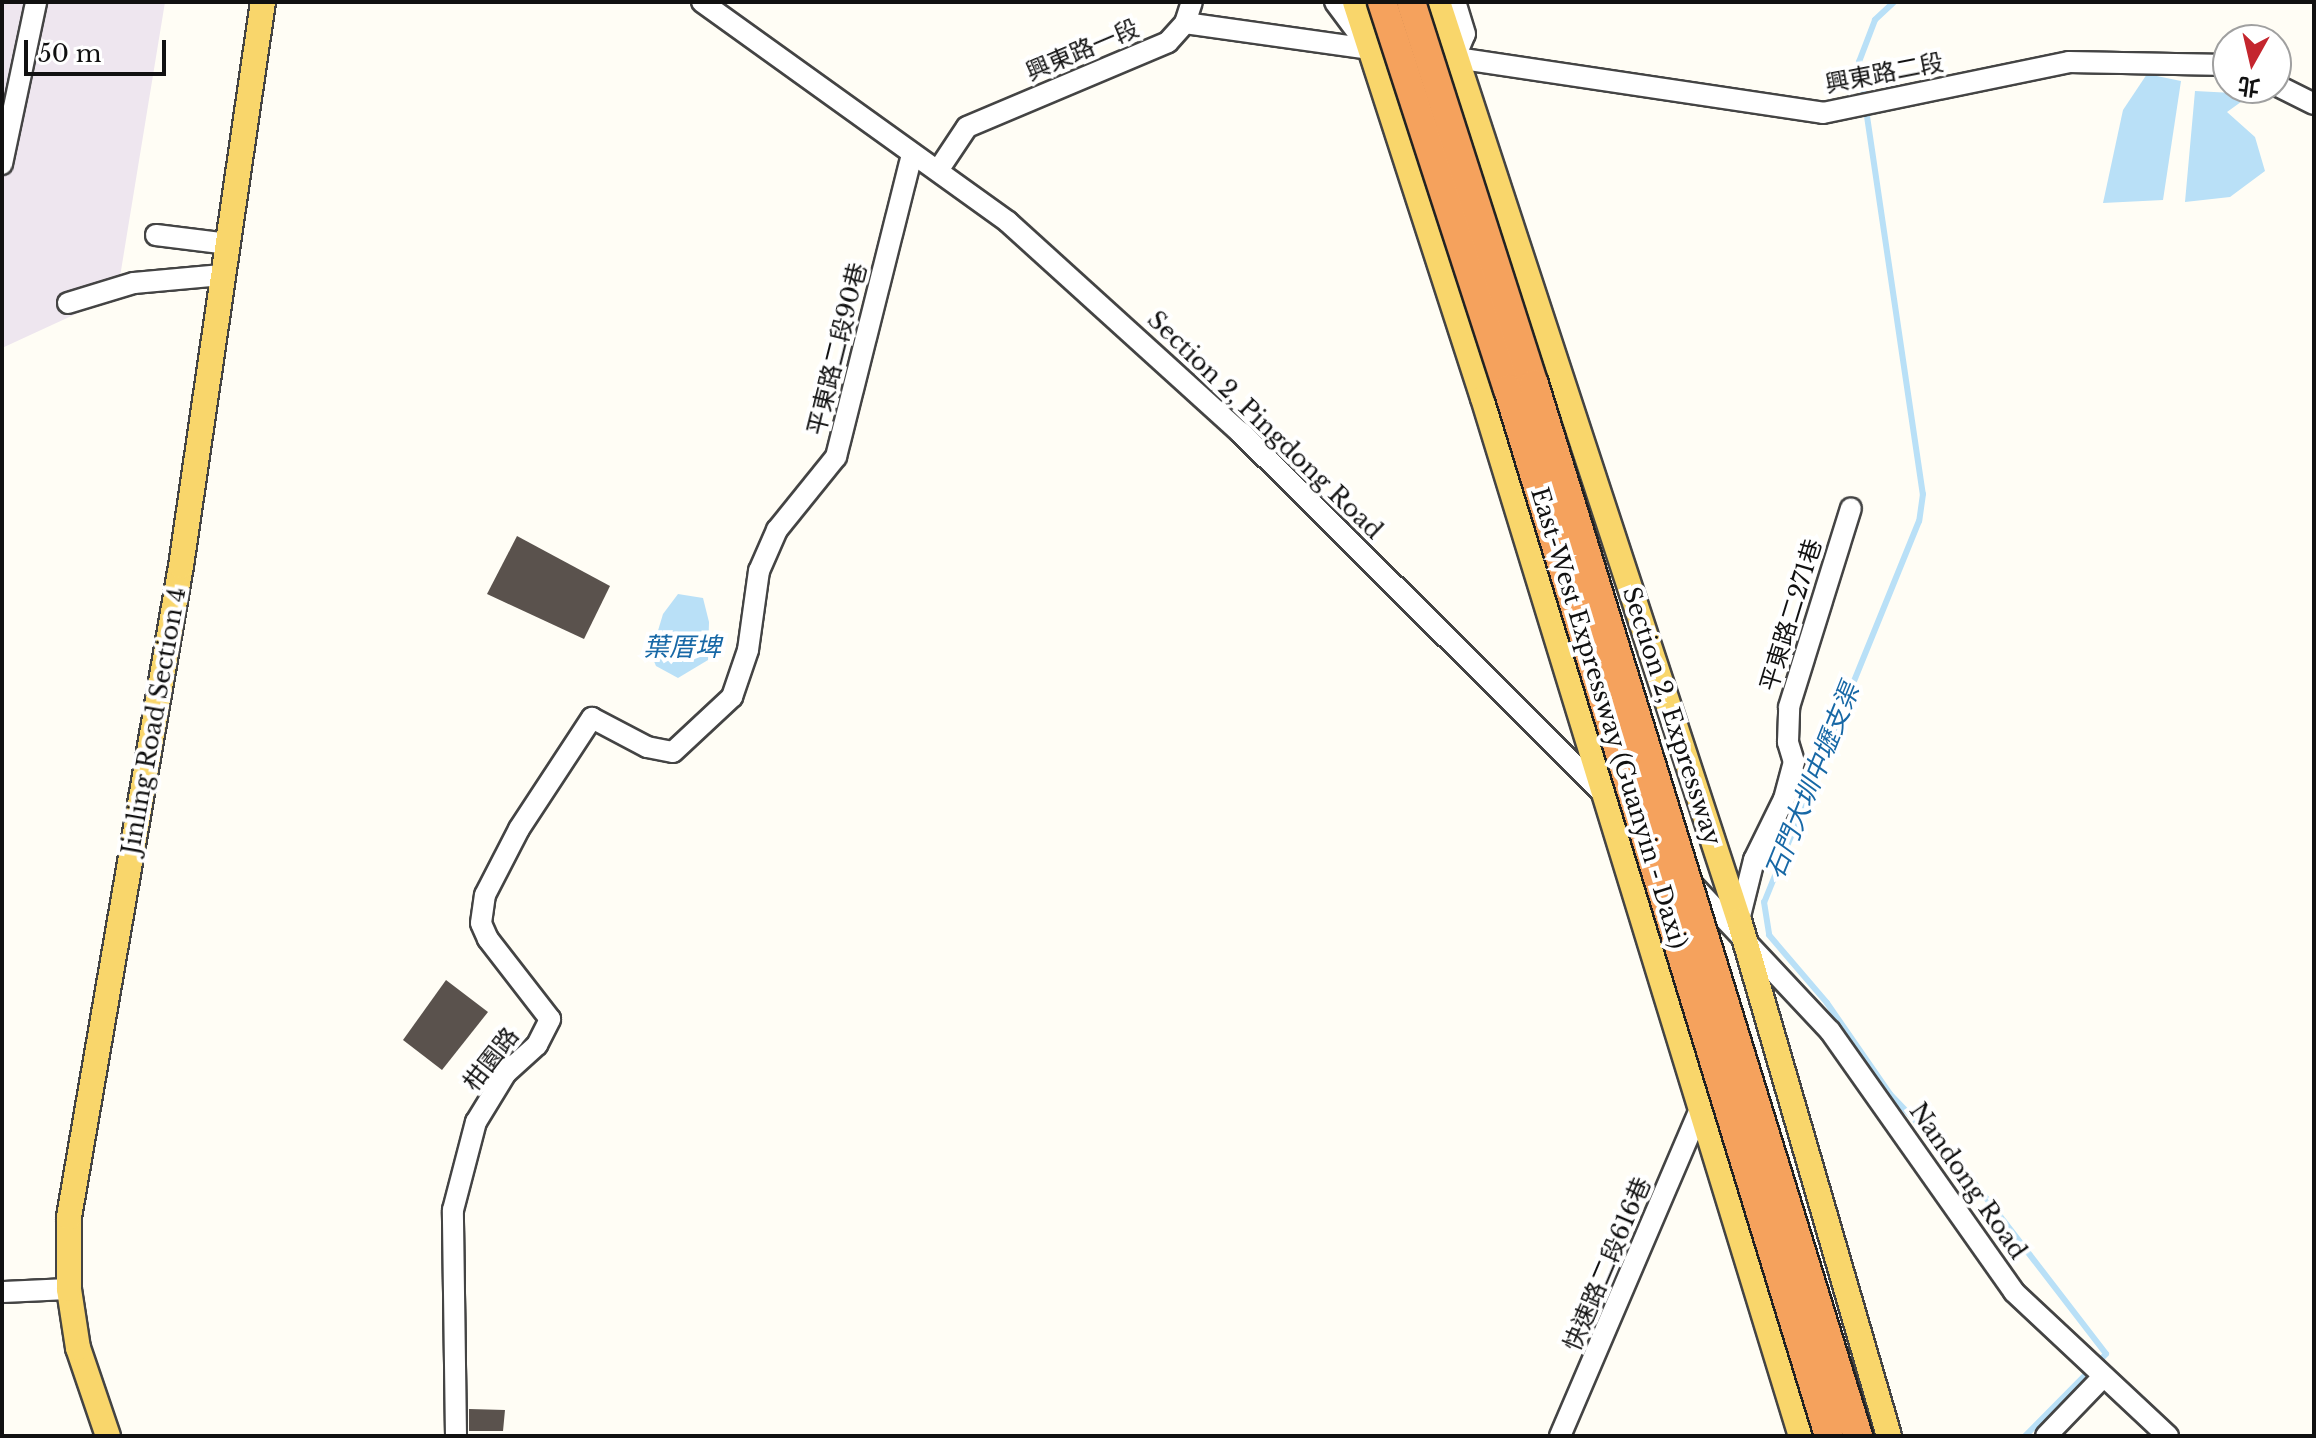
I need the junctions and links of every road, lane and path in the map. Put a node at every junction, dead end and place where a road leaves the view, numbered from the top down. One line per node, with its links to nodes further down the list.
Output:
1 (36, 2): 18 (street)
2 (263, 2): 21 (main road, Jinling Road Section 4)
3 (702, 2): 17 (street, Section 2, Pingdong Road)
4 (1192, 2): 11 (street)
5 (1335, 2): 12 (street)
6 (1355, 2): 12 (main road)
7 (1382, 2): 36 (highway, East-West Expressway (Guanyin - Daxi), bridge)
8 (1411, 2): 37 (highway, East-West Expressway (Guanyin - Daxi), bridge)
9 (1438, 2): 13 (main road, Section 2, Expressway)
10 (1455, 2): 13 (street)
11 (1185, 23): 12 (street); 19 (street, 興東路一段)
12 (1370, 50): 13 (street); 26 (main road)
13 (1455, 57): 14 (street, 興東路二段); 27 (main road, Section 2, Expressway)
14 (2212, 65)
15 (2292, 93): 16 (street)
16 (2314, 104)
17 (912, 154): 19 (street, Section 2, Pingdong Road); 25 (street, 平東路二段90巷)
18 (2, 164)
19 (939, 169): 26 (street, Section 2, Pingdong Road)
20 (156, 235): 21 (street)
21 (228, 244): 22 (main road, Jinling Road Section 4)
22 (222, 275): 23 (street); 29 (main road, Jinling Road Section 4)
23 (68, 303)
24 (1851, 508): 27 (street, 平東路二271巷)
25 (592, 718): 33 (street, 柑園路)
26 (1607, 797): 27 (street, Section 2, Pingdong Road); 28 (main road)
27 (1742, 929): 31 (street, Nandong Road); 38 (main road, Section 2, Expressway)
28 (1699, 1111): 34 (street, 快速路二段616巷); 35 (main road)
29 (69, 1289): 30 (street); 32 (main road, Jinling Road Section 4)
30 (2, 1292)
31 (2097, 1369): 39 (street); 40 (street, Nandong Road)
32 (108, 1436)
33 (456, 1436)
34 (1560, 1436)
35 (1801, 1436)
36 (1829, 1436)
37 (1858, 1436)
38 (1889, 1436)
39 (2046, 1436)
40 (2168, 1436)

